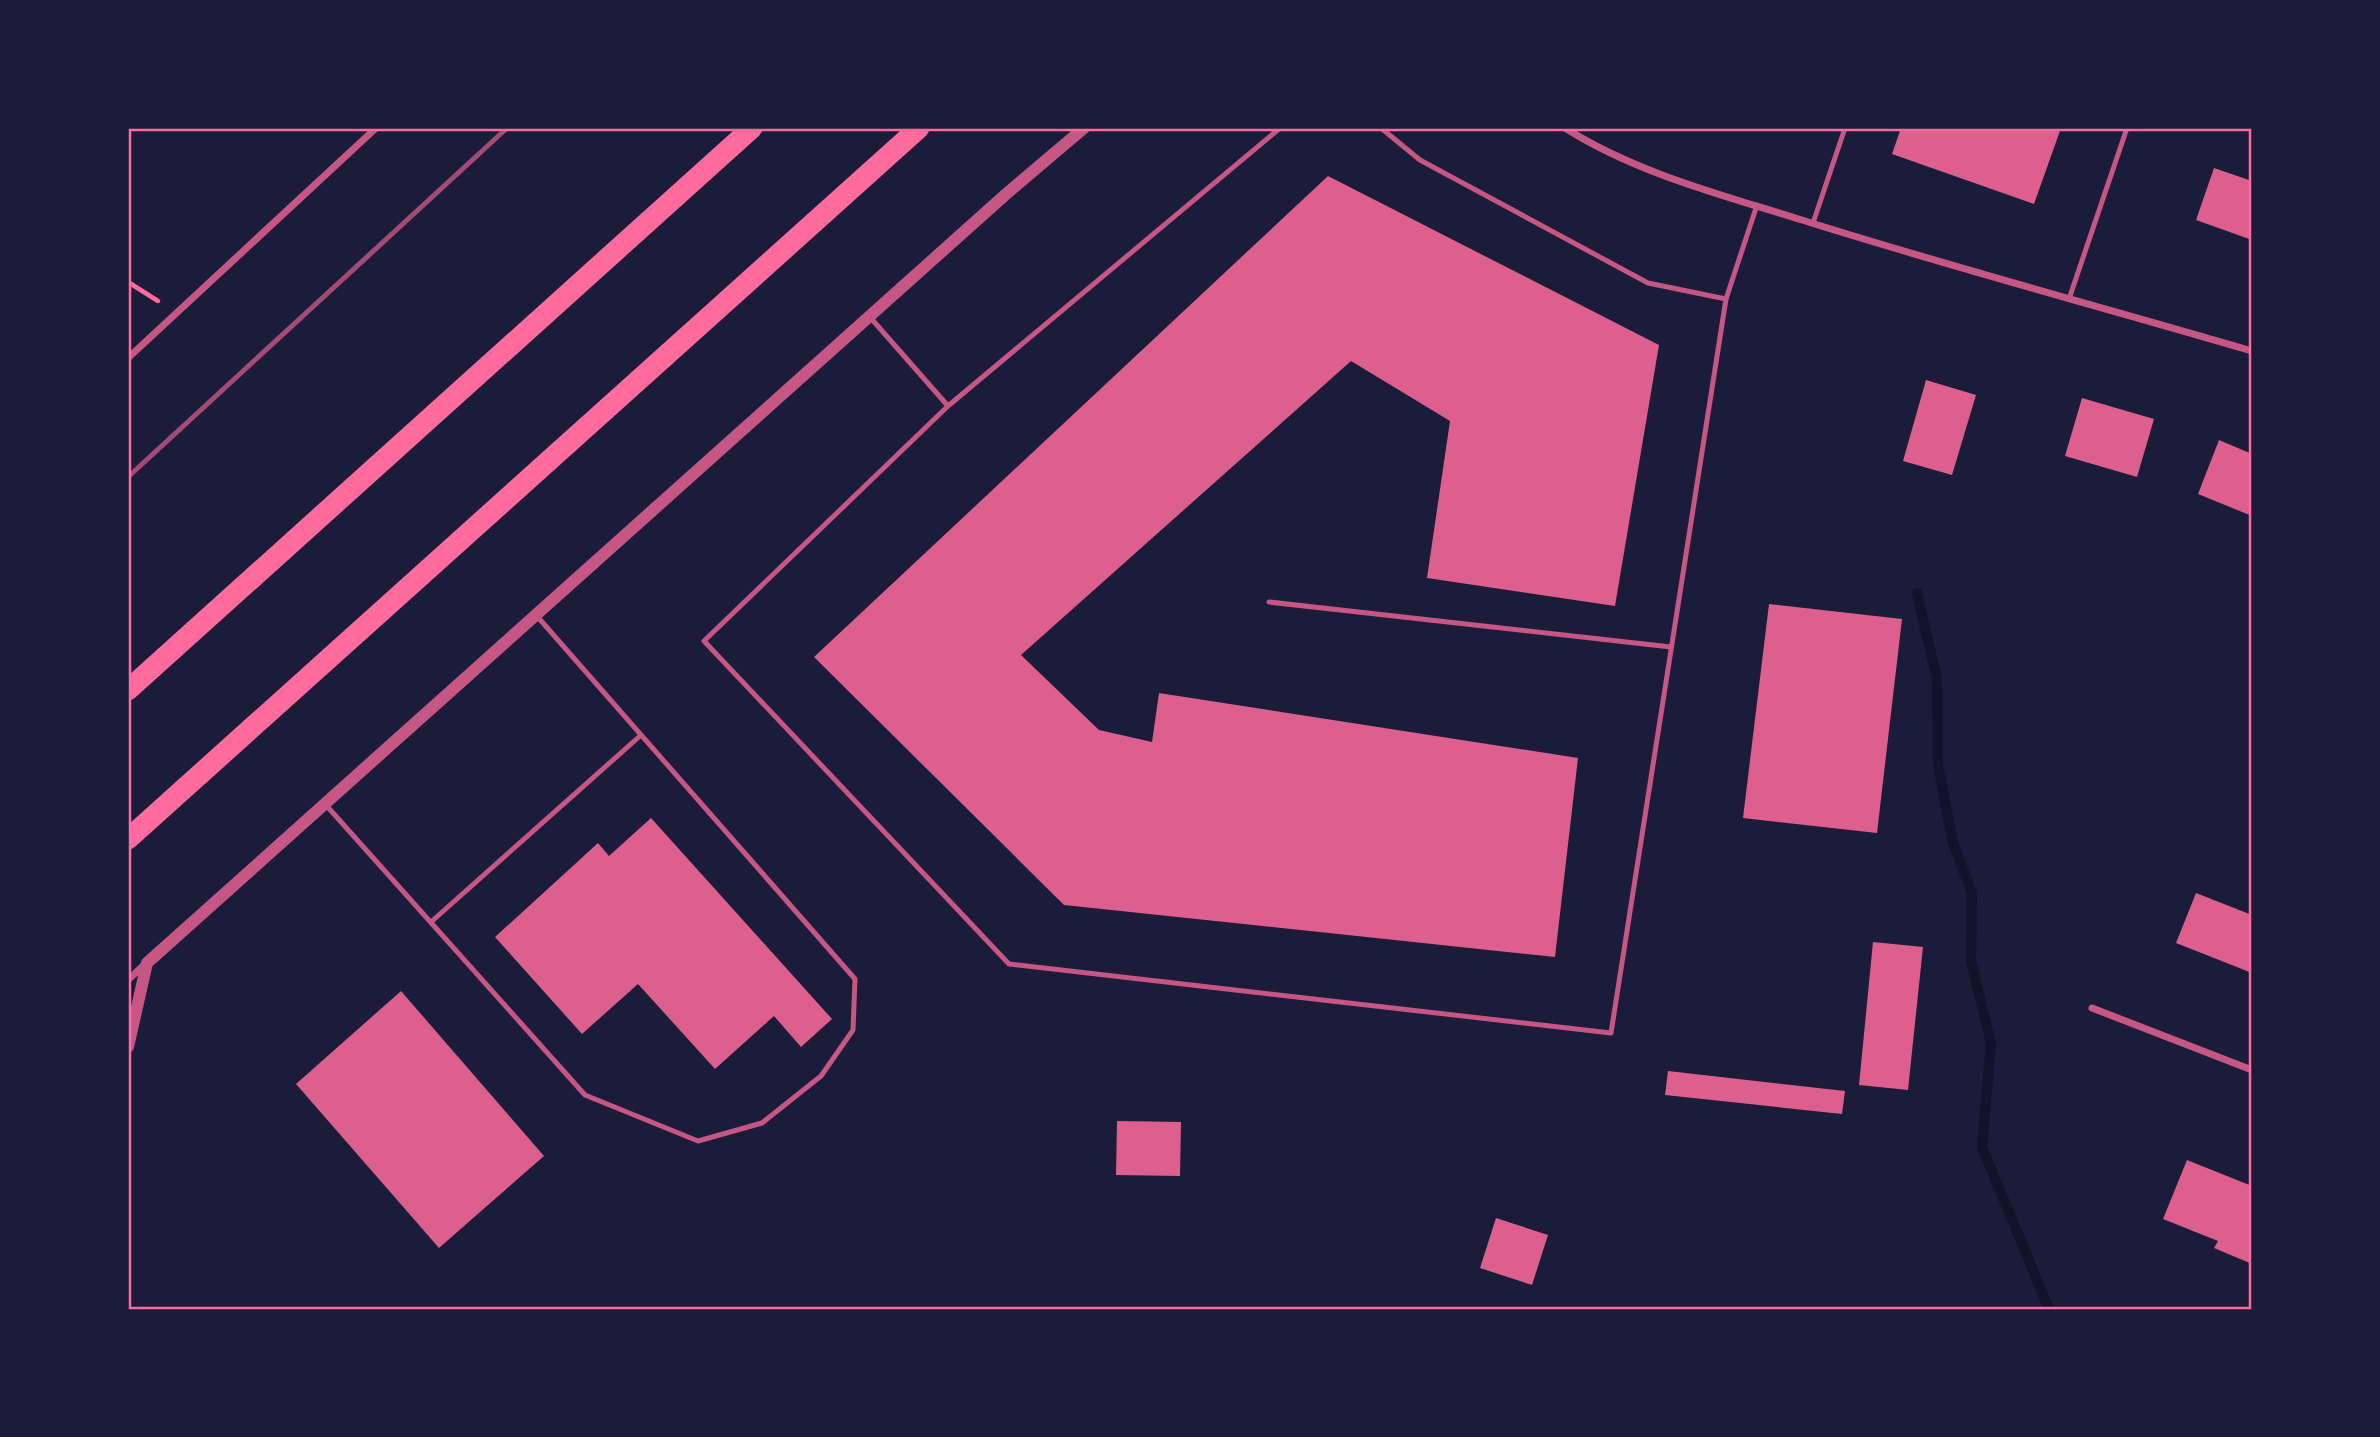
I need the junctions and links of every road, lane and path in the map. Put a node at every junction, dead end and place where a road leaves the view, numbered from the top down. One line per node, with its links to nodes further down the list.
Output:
1 (376, 128): 15 (street)
2 (752, 128): 23 (highway)
3 (919, 128): 26 (highway)
4 (1084, 128): 16 (street)
5 (1280, 128): 19 (lane)
6 (1381, 128): 13 (lane)
7 (1565, 128): 10 (street)
8 (1845, 128): 11 (lane)
9 (2127, 128): 14 (lane)
10 (1757, 205): 11 (street); 13 (lane)
11 (1813, 223): 14 (street)
12 (128, 282): 15 (path)
13 (1726, 299): 22 (lane)
14 (2069, 299): 17 (street)
15 (177, 313): 18 (street)
16 (869, 316): 19 (lane); 21 (street)
17 (2252, 351)
18 (128, 358)
19 (948, 406): 22 (lane)
20 (1269, 602): 22 (lane)
21 (536, 614): 24 (lane); 25 (street)
22 (1671, 647)
23 (128, 690)
24 (641, 735): 27 (lane); 27 (lane)
25 (324, 804): 27 (lane); 28 (street)
26 (128, 839)
27 (431, 922)
28 (147, 963): 29 (street); 31 (street)
29 (128, 980)
30 (2091, 1008): 32 (street)
31 (128, 1047)
32 (2252, 1070)

